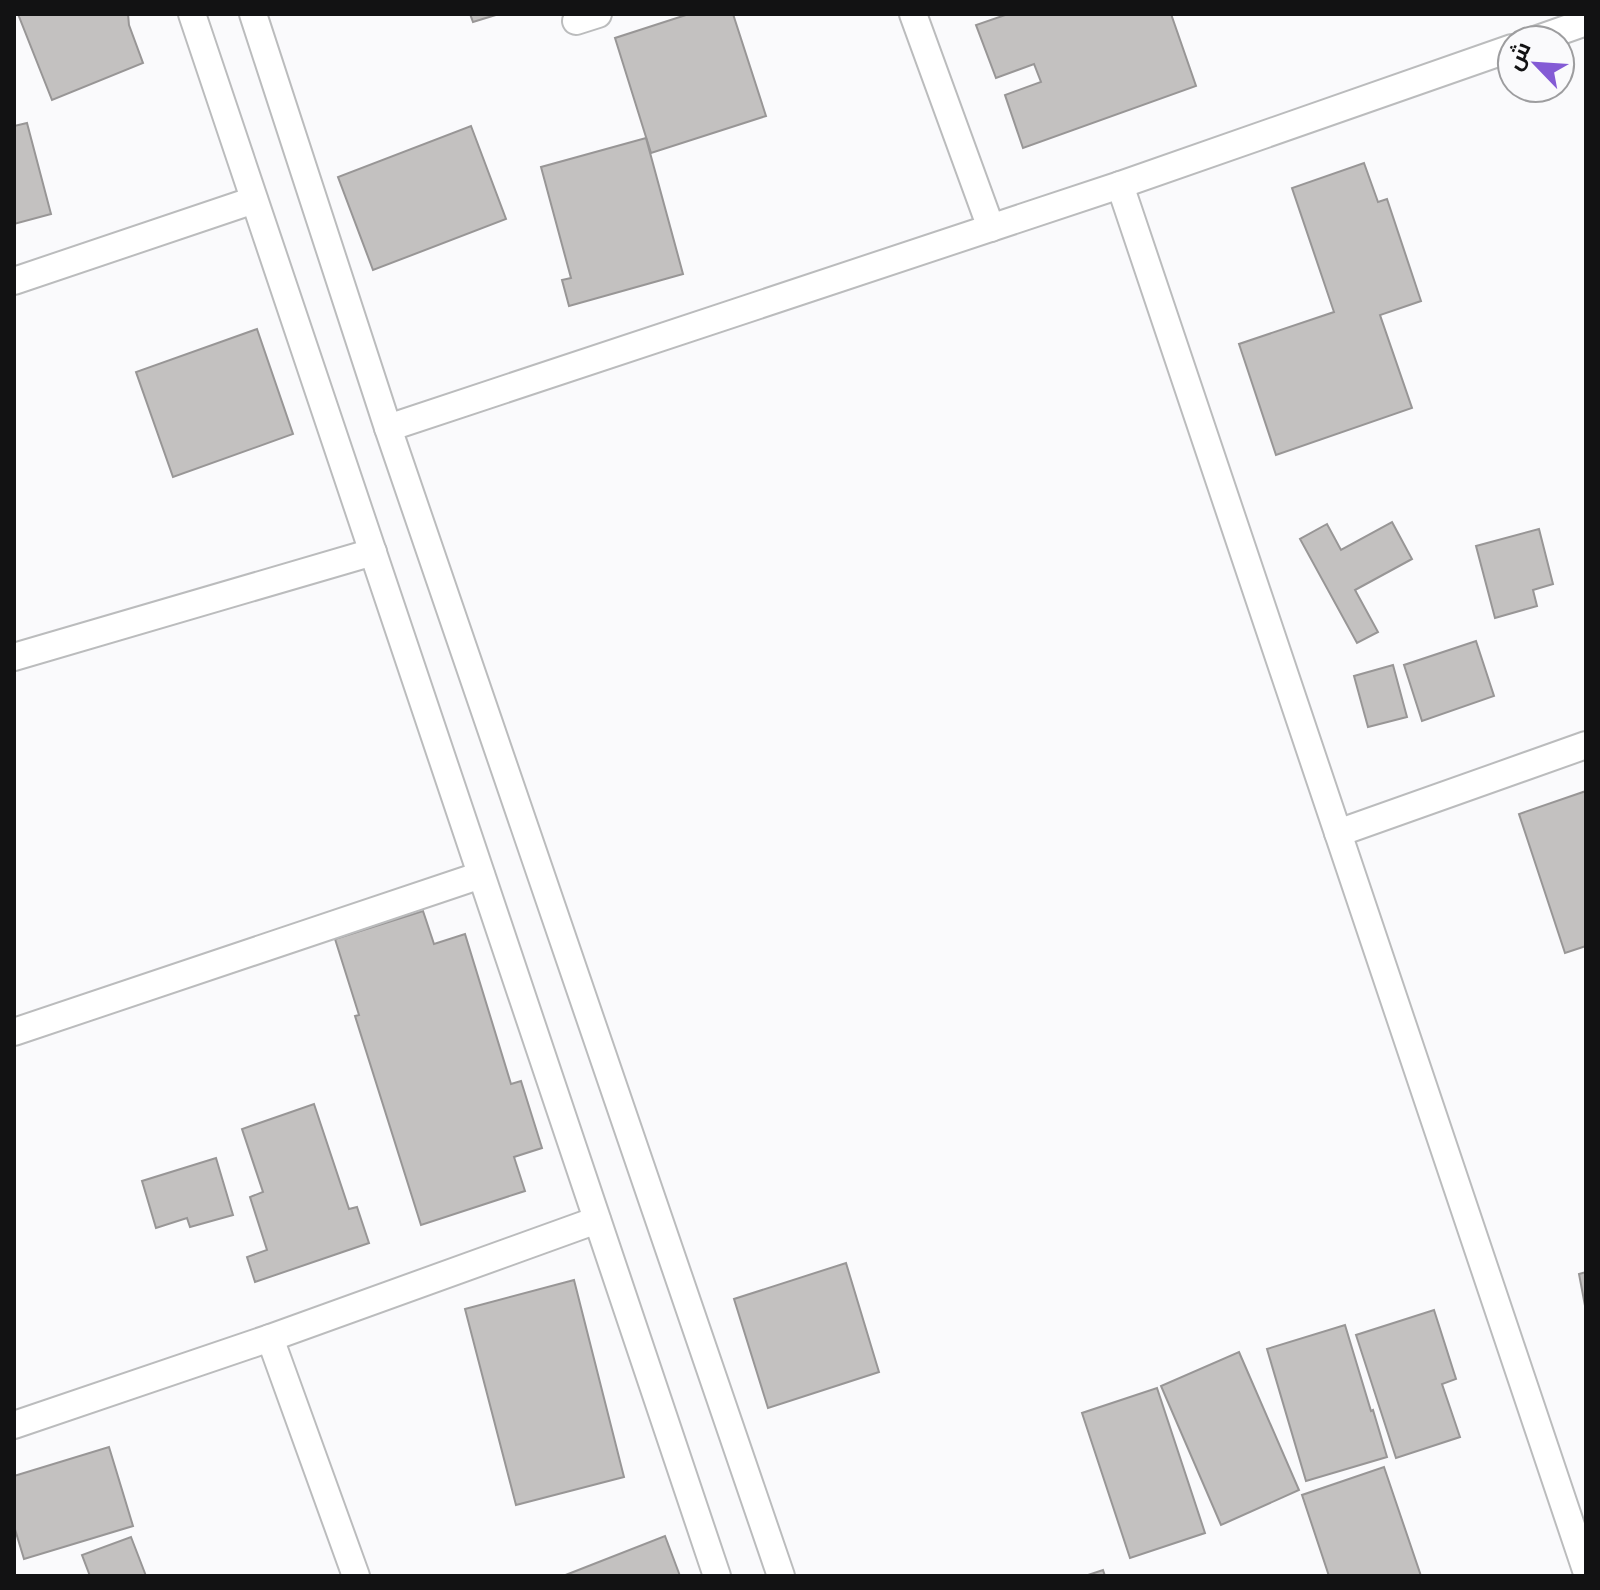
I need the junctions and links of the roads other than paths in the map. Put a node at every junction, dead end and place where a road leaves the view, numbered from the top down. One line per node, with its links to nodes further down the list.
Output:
1 (192, 14): 6 (street)
2 (253, 14): 9 (street)
3 (913, 14): 7 (street)
4 (1496, 54): 5 (street)
5 (1120, 185): 7 (street); 13 (street)
6 (254, 200): 8 (street); 10 (street)
7 (991, 228): 9 (street)
8 (14, 281)
9 (388, 428): 22 (street)
10 (373, 552): 11 (street); 14 (street)
11 (14, 657)
12 (1586, 745): 13 (street)
13 (1338, 833): 19 (street)
14 (481, 875): 15 (street); 16 (street)
15 (14, 1032)
16 (597, 1220): 17 (street); 21 (street)
17 (270, 1338): 18 (street); 20 (street)
18 (14, 1425)
19 (1586, 1570)
20 (356, 1576)
21 (717, 1576)
22 (781, 1576)

